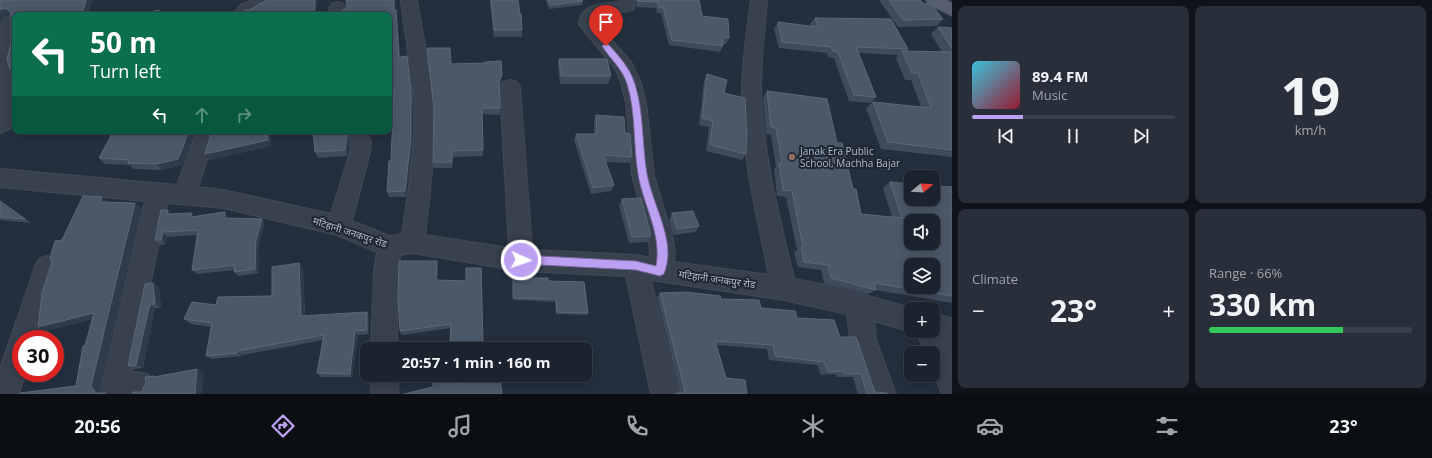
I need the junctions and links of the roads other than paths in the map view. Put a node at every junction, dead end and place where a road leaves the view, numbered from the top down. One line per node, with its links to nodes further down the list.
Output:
1 (266, 0): 7 (street)
2 (409, 0): 17 (street)
3 (628, 0): 21 (street)
4 (759, 0): 22 (street)
5 (934, 0): 6 (main road)
6 (952, 10)
7 (244, 12)
8 (11, 22): 10 (street)
9 (510, 87): 18 (street)
10 (0, 125)
11 (206, 134): 15 (street)
12 (357, 134): 16 (street)
13 (0, 178): 14 (street, मटिहानी जनकपुर रोड)
14 (158, 193): 15 (street, मटिहानी जनकपुर रोड); 32 (street)
15 (185, 195): 16 (street, मटिहानी जनकपुर रोड)
16 (339, 226): 17 (street, मटिहानी जनकपुर रोड)
17 (401, 244): 18 (street, मटिहानी जनकपुर रोड); 29 (street)
18 (521, 260): 19 (street, मटिहानी जनकपुर रोड)
19 (636, 266): 21 (street, मटिहानी जनकपुर रोड); 36 (street)
20 (47, 267): 26 (street)
21 (660, 271): 22 (street, मटिहानी जनकपुर रोड)
22 (784, 289): 23 (street, मटिहानी जनकपुर रोड)
23 (859, 305): 24 (street, मटिहानी जनकपुर रोड); 37 (street)
24 (904, 318)
25 (940, 328): 27 (street)
26 (26, 330)
27 (952, 331)
28 (932, 338): 33 (street)
29 (384, 342)
30 (12, 373): 34 (street)
31 (384, 382): 35 (street)
32 (139, 385)
33 (952, 386)
34 (5, 394)
35 (385, 394)
36 (665, 394)
37 (882, 394)

